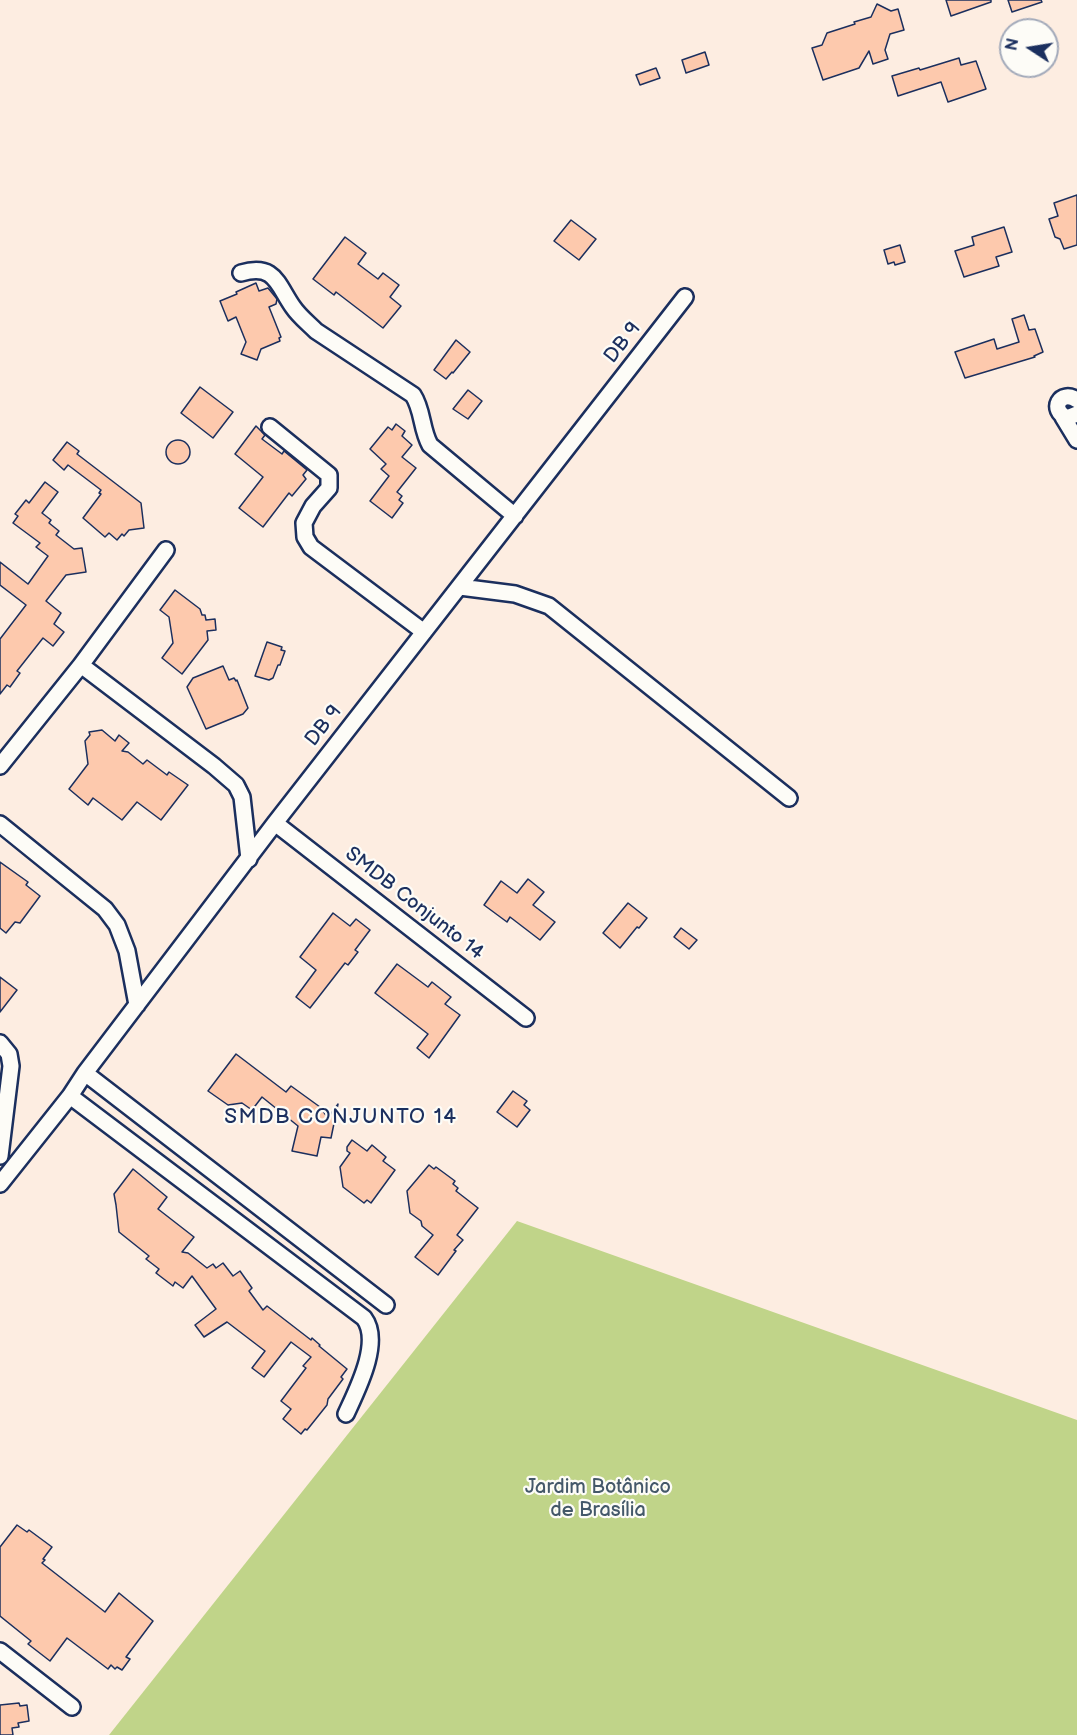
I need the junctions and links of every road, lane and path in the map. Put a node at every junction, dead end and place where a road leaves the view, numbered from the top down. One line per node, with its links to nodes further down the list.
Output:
1 (241, 273): 7 (street)
2 (685, 297): 7 (street, DB 9)
3 (1077, 400): 4 (street)
4 (1070, 416): 6 (street)
5 (270, 426): 10 (street)
6 (1077, 440)
7 (515, 516): 9 (street, DB 9)
8 (166, 550): 11 (street)
9 (460, 587): 10 (street, DB 9); 13 (street)
10 (424, 632): 14 (street, DB 9)
11 (81, 665): 12 (street); 16 (street)
12 (0, 766)
13 (789, 798)
14 (275, 823): 16 (street, DB 9); 18 (street, SMDB Conjunto 14)
15 (0, 824): 17 (street)
16 (249, 859): 17 (street, DB 9)
17 (137, 1005): 20 (street, DB 9)
18 (526, 1018)
19 (0, 1044): 22 (street)
20 (85, 1073): 21 (street, DB 9); 24 (street)
21 (70, 1096): 23 (street, DB 9); 25 (street)
22 (0, 1156)
23 (0, 1185)
24 (386, 1305)
25 (346, 1414)
26 (0, 1652): 27 (street)
27 (72, 1707)

